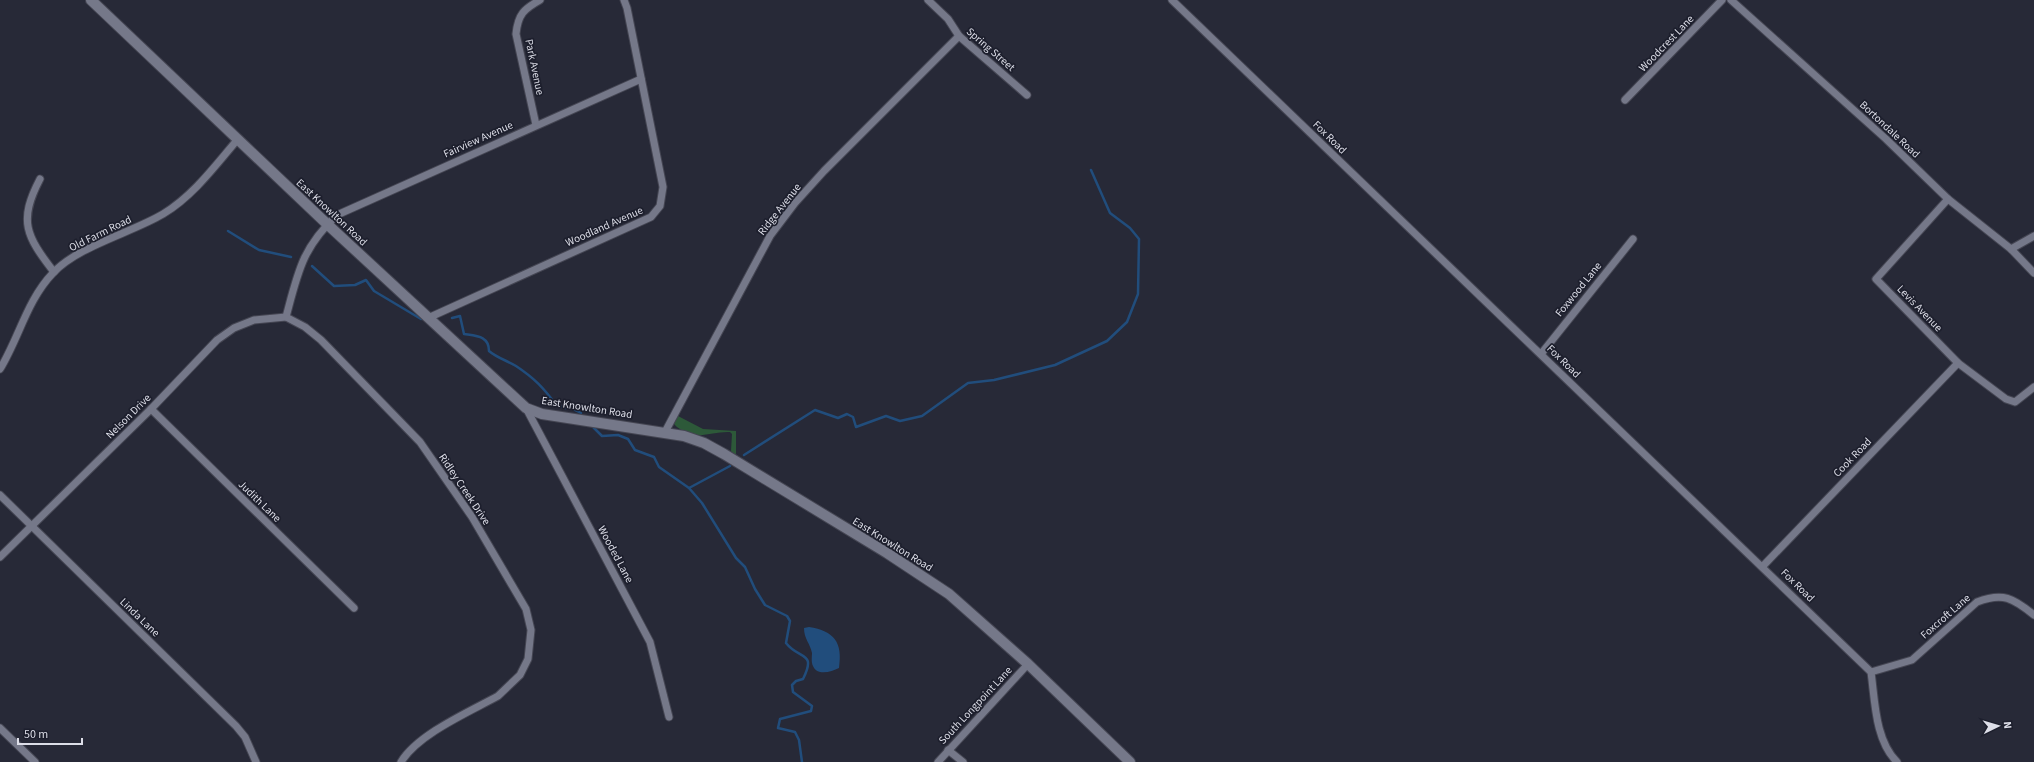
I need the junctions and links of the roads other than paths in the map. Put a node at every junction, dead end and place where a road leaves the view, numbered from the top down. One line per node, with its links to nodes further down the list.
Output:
1 (91, 0): 13 (main road, East Knowlton Road)
2 (540, 0): 12 (street, Park Avenue)
3 (624, 0): 9 (street, Woodland Avenue)
4 (928, 0): 8 (street, Spring Street)
5 (1172, 0): 24 (street, Fox Road)
6 (1722, 0): 11 (street, Woodcrest Lane)
7 (1731, 0): 15 (street, Bortondale Road)
8 (959, 36): 10 (street, Spring Street); 30 (street, Ridge Avenue)
9 (641, 79): 12 (street, Fairview Avenue); 23 (street, Woodland Avenue)
10 (1027, 95)
11 (1625, 100)
12 (536, 125): 16 (street, Fairview Avenue)
13 (238, 139): 16 (main road, East Knowlton Road); 20 (street, Old Farm Road)
14 (40, 179): 20 (street)
15 (1948, 198): 19 (street, Bortondale Road); 25 (street, Levis Avenue)
16 (327, 224): 22 (street); 23 (main road, East Knowlton Road)
17 (2034, 236): 19 (street)
18 (1633, 239): 24 (street, Foxwood Lane)
19 (2010, 249): 21 (street, Bortondale Road)
20 (54, 272): 26 (street, Old Farm Road)
21 (2034, 273)
22 (286, 317): 29 (street, Nelson Drive); 44 (street, Ridley Creek Drive)
23 (428, 318): 28 (main road, East Knowlton Road)
24 (1541, 354): 34 (street, Fox Road)
25 (1958, 362): 27 (street, Levis Avenue); 34 (street, Cook Road)
26 (0, 369)
27 (2034, 387)
28 (526, 408): 30 (main road, East Knowlton Road); 39 (street, Wooded Lane)
29 (150, 409): 32 (street, Nelson Drive); 35 (street, Judith Lane)
30 (665, 432): 37 (main road, East Knowlton Road)
31 (0, 495): 32 (street, Linda Lane)
32 (32, 526): 33 (street, Nelson Drive); 43 (street, Linda Lane)
33 (0, 558)
34 (1763, 566): 38 (street, Fox Road)
35 (354, 608)
36 (2034, 615): 38 (street, Foxcroft Lane)
37 (1028, 664): 41 (street, South Longpoint Lane); 47 (main road, East Knowlton Road)
38 (1871, 672): 48 (street)
39 (669, 717)
40 (0, 728): 42 (street)
41 (948, 750): 45 (street, South Longpoint Lane); 46 (street)
42 (35, 762)
43 (256, 762)
44 (401, 762)
45 (938, 762)
46 (963, 762)
47 (1130, 762)
48 (1897, 762)

